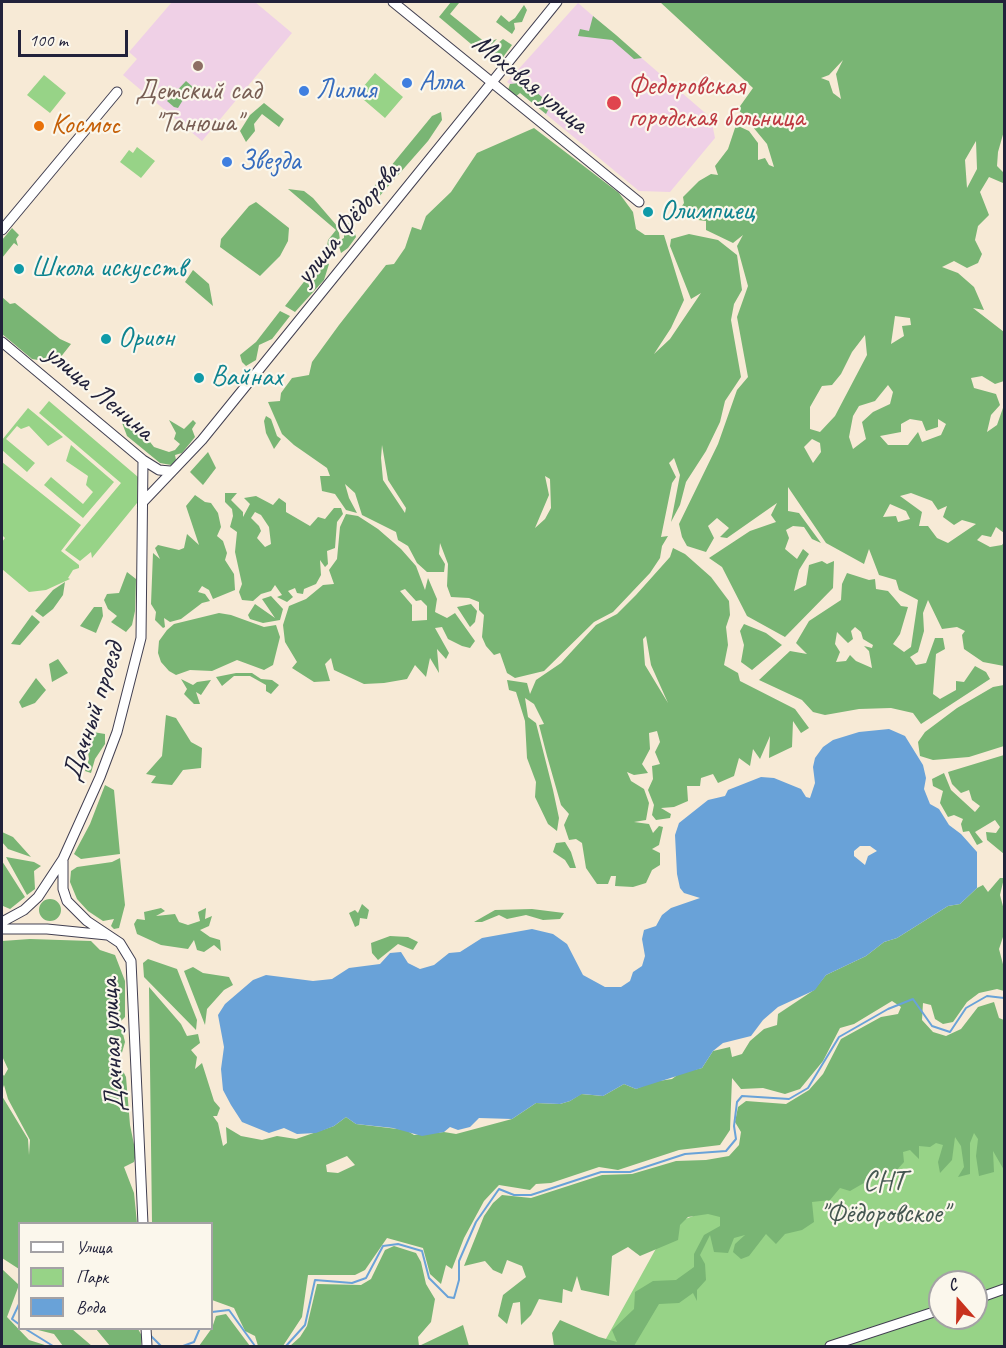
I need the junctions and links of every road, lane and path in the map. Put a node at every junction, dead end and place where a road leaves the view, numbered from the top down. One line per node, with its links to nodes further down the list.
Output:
1 (393, 2): 3 (street, Моховая улица)
2 (557, 2): 3 (street, улица Фёдорова)
3 (492, 82): 5 (street, Моховая улица); 9 (street, улица Фёдорова)
4 (117, 92): 6 (street)
5 (639, 202)
6 (2, 230)
7 (2, 342): 8 (street, улица Ленина)
8 (143, 460): 9 (street, улица Ленина); 10 (street, Дачный проезд)
9 (170, 471): 10 (street, улица Фёдорова)
10 (143, 502): 11 (street, Дачный проезд)
11 (63, 859): 12 (street); 14 (street, Дачная улица)
12 (2, 922)
13 (2, 929): 14 (street)
14 (109, 935): 15 (street, Дачная улица)
15 (143, 1222)
16 (1005, 1289): 17 (street)
17 (988, 1295)
18 (928, 1314): 21 (street)
19 (146, 1330): 20 (street)
20 (147, 1347)
21 (830, 1347)

